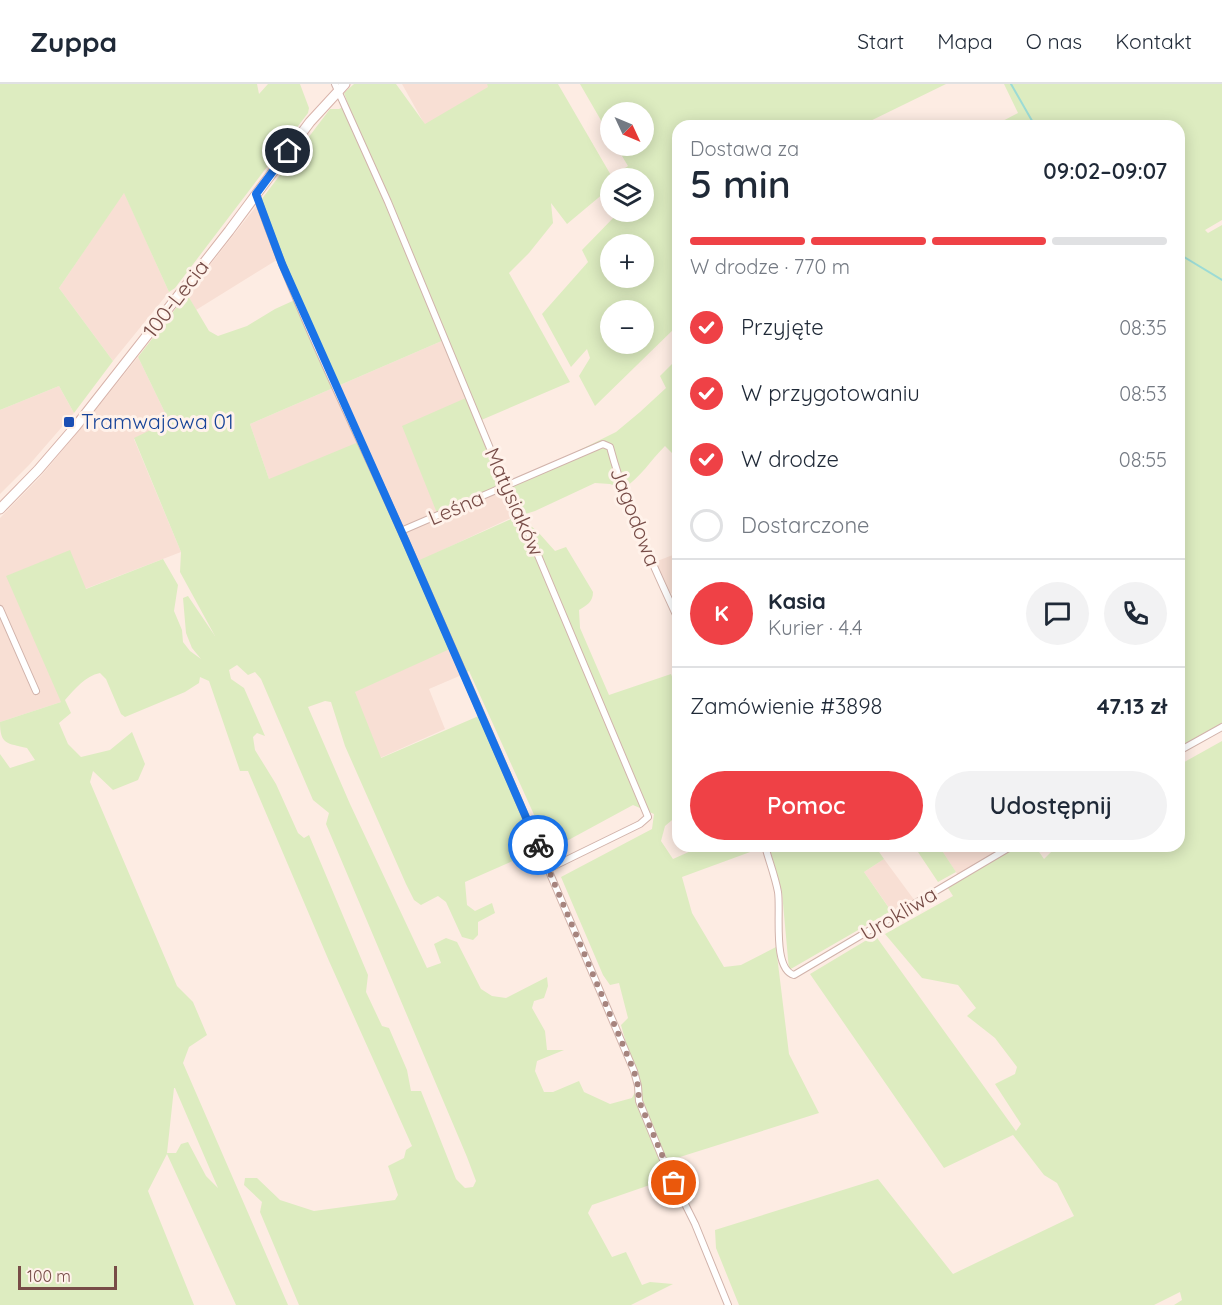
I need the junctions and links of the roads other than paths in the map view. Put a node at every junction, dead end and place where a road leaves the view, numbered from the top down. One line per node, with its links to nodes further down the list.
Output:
1 (345, 84): 2 (street, 100-Lecia)
2 (336, 88): 3 (street, 100-Lecia); 5 (street, Matysiaków)
3 (256, 194): 6 (street, 100-Lecia); 7 (street)
4 (610, 447): 5 (street, Leśna); 8 (street, Jagodowa)
5 (507, 486): 7 (street, Leśna); 15 (street, Matysiaków)
6 (0, 509)
7 (401, 531): 15 (street)
8 (672, 607)
9 (0, 609): 10 (street)
10 (36, 691)
11 (1222, 727): 12 (street)
12 (1185, 748)
13 (767, 852): 14 (street, Urokliwa)
14 (1002, 852)
15 (548, 869): 16 (street)
16 (728, 1305)

